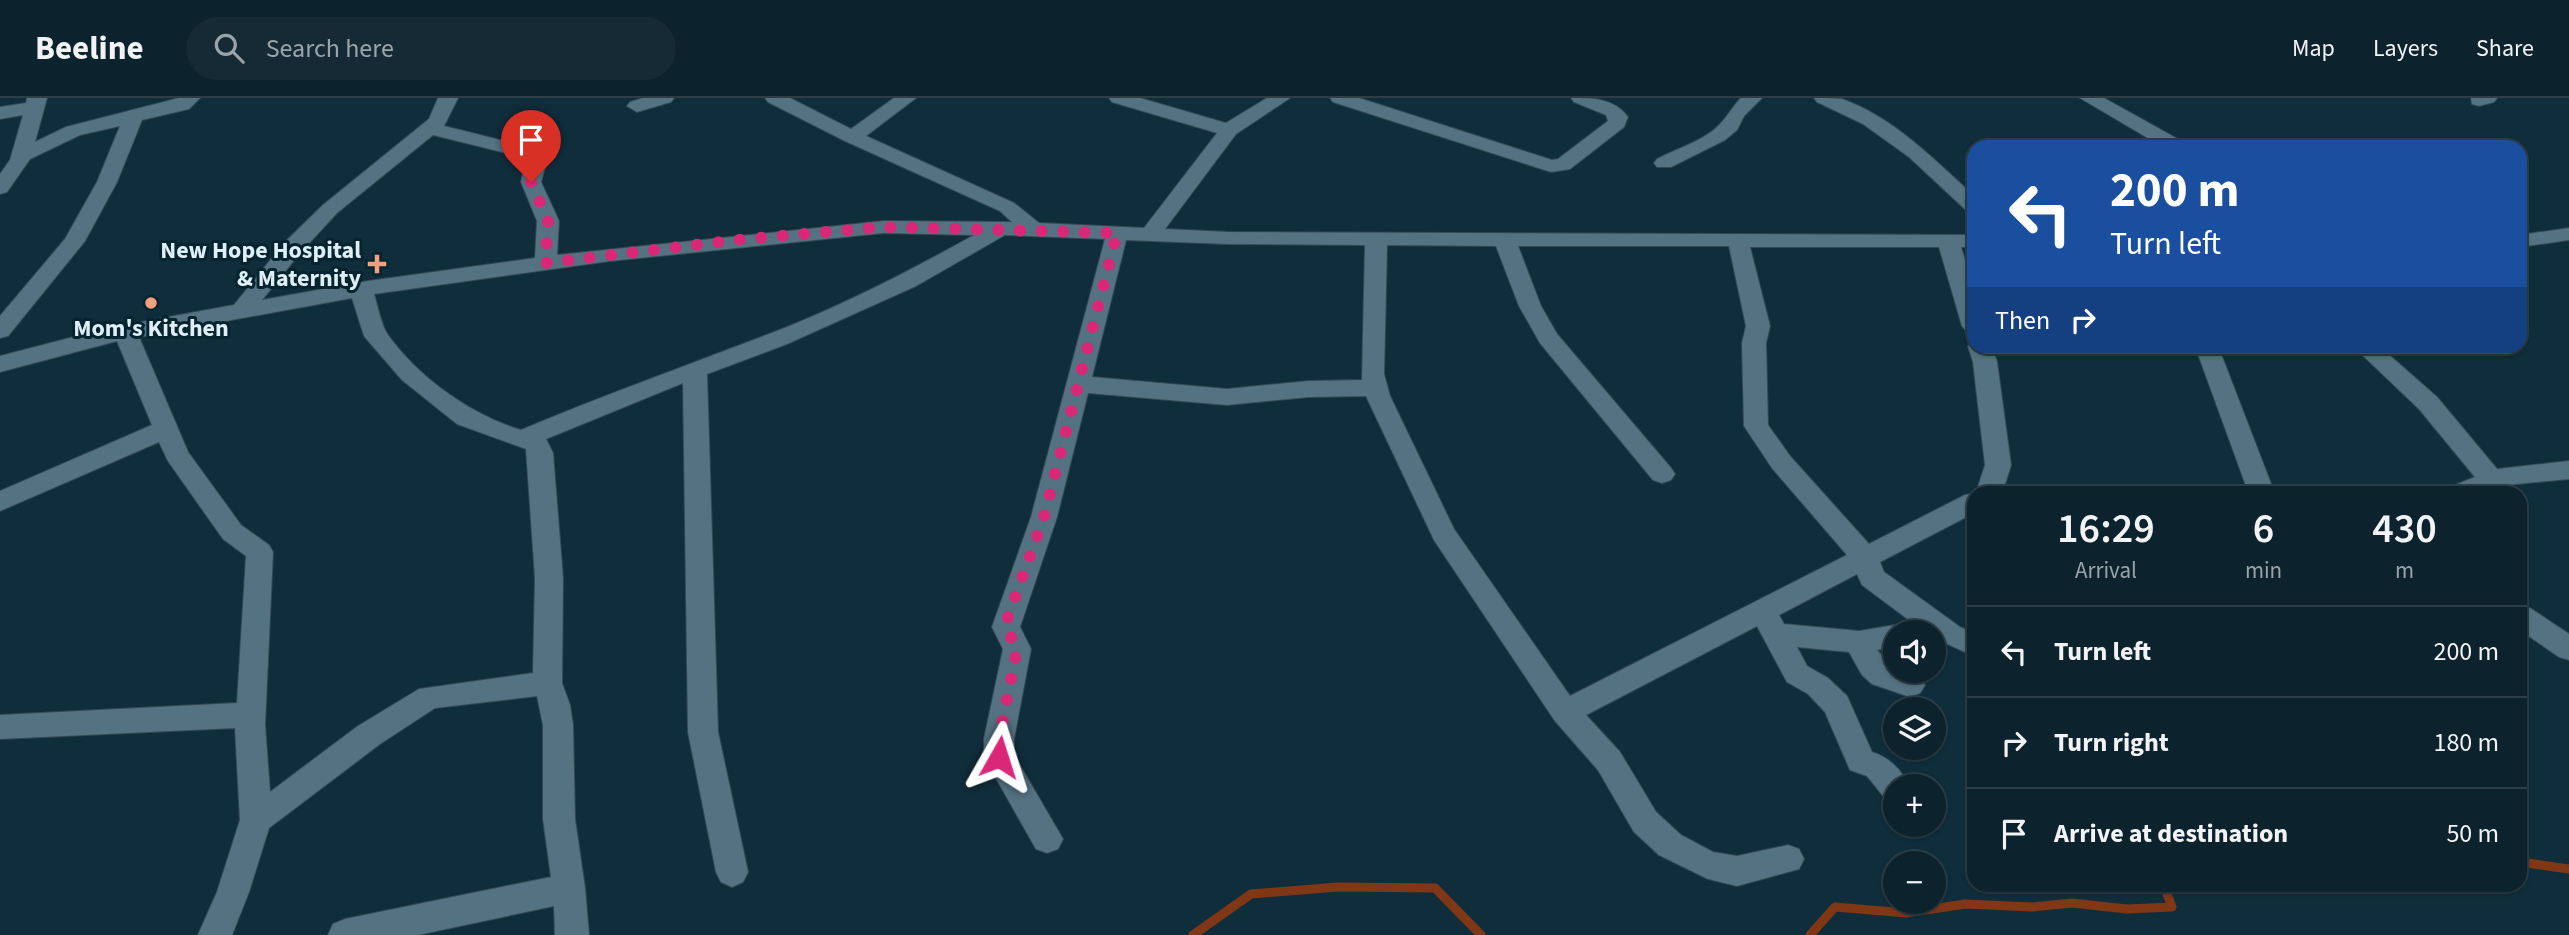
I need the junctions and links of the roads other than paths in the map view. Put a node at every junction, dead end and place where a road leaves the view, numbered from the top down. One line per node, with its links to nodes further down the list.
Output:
1 (190, 98): 16 (street)
2 (448, 98): 17 (street)
3 (664, 98): 14 (street)
4 (775, 98): 21 (street)
5 (906, 98): 21 (street)
6 (1119, 98): 18 (street)
7 (1280, 98): 18 (street)
8 (1339, 98): 9 (street)
9 (1581, 98)
10 (1752, 98): 24 (street)
11 (1824, 98): 26 (street)
12 (2090, 98): 22 (street)
13 (35, 103): 15 (street); 19 (street)
14 (637, 106)
15 (0, 113)
16 (134, 116): 20 (street); 42 (street)
17 (429, 128): 38 (street); 41 (street)
18 (1229, 130): 31 (street)
19 (26, 134): 20 (street); 23 (street)
20 (66, 134): 23 (street)
21 (852, 137): 28 (street)
22 (2165, 140)
23 (21, 156): 25 (street)
24 (1664, 163)
25 (0, 188)
26 (1967, 200)
27 (1001, 228): 28 (street); 38 (street); 48 (street)
28 (1033, 229): 29 (street)
29 (1117, 233): 31 (street); 49 (street)
30 (2569, 233): 34 (street)
31 (1149, 234): 32 (street)
32 (1376, 240): 35 (street); 50 (street)
33 (1738, 240): 35 (street); 36 (street); 61 (street)
34 (2527, 240)
35 (1505, 241): 54 (street)
36 (1948, 241): 37 (street); 40 (street)
37 (1967, 241)
38 (545, 263): 39 (street)
39 (361, 290): 41 (street); 52 (street)
40 (1967, 303)
41 (242, 311): 43 (street)
42 (0, 331)
43 (125, 332): 47 (street); 51 (street)
44 (1982, 354): 56 (street)
45 (2209, 354): 57 (street)
46 (2373, 354): 55 (street)
47 (0, 364)
48 (695, 370): 52 (street); 77 (street)
49 (1077, 384): 50 (street); 75 (street)
50 (1376, 388): 70 (street)
51 (166, 429): 59 (street); 71 (street)
52 (525, 438): 68 (street)
53 (2569, 470): 55 (street)
54 (1661, 474)
55 (2492, 480): 58 (street)
56 (1991, 486)
57 (2259, 486)
58 (2478, 486)
59 (0, 502)
60 (1967, 506): 61 (street)
61 (1865, 557): 63 (street); 65 (street)
62 (2527, 621): 67 (street)
63 (1769, 622): 66 (street); 70 (street); 73 (street)
64 (1883, 638): 66 (street)
65 (1952, 638)
66 (1859, 642): 69 (street)
67 (2569, 649)
68 (547, 683): 74 (street); 78 (street)
69 (1910, 685)
70 (1565, 712): 76 (street)
71 (251, 715): 72 (street); 74 (street)
72 (0, 727)
73 (1884, 774)
74 (256, 820): 79 (street)
75 (1047, 839)
76 (1788, 859)
77 (732, 872)
78 (569, 888): 80 (street); 81 (street)
79 (215, 935)
80 (345, 935)
81 (572, 935)

